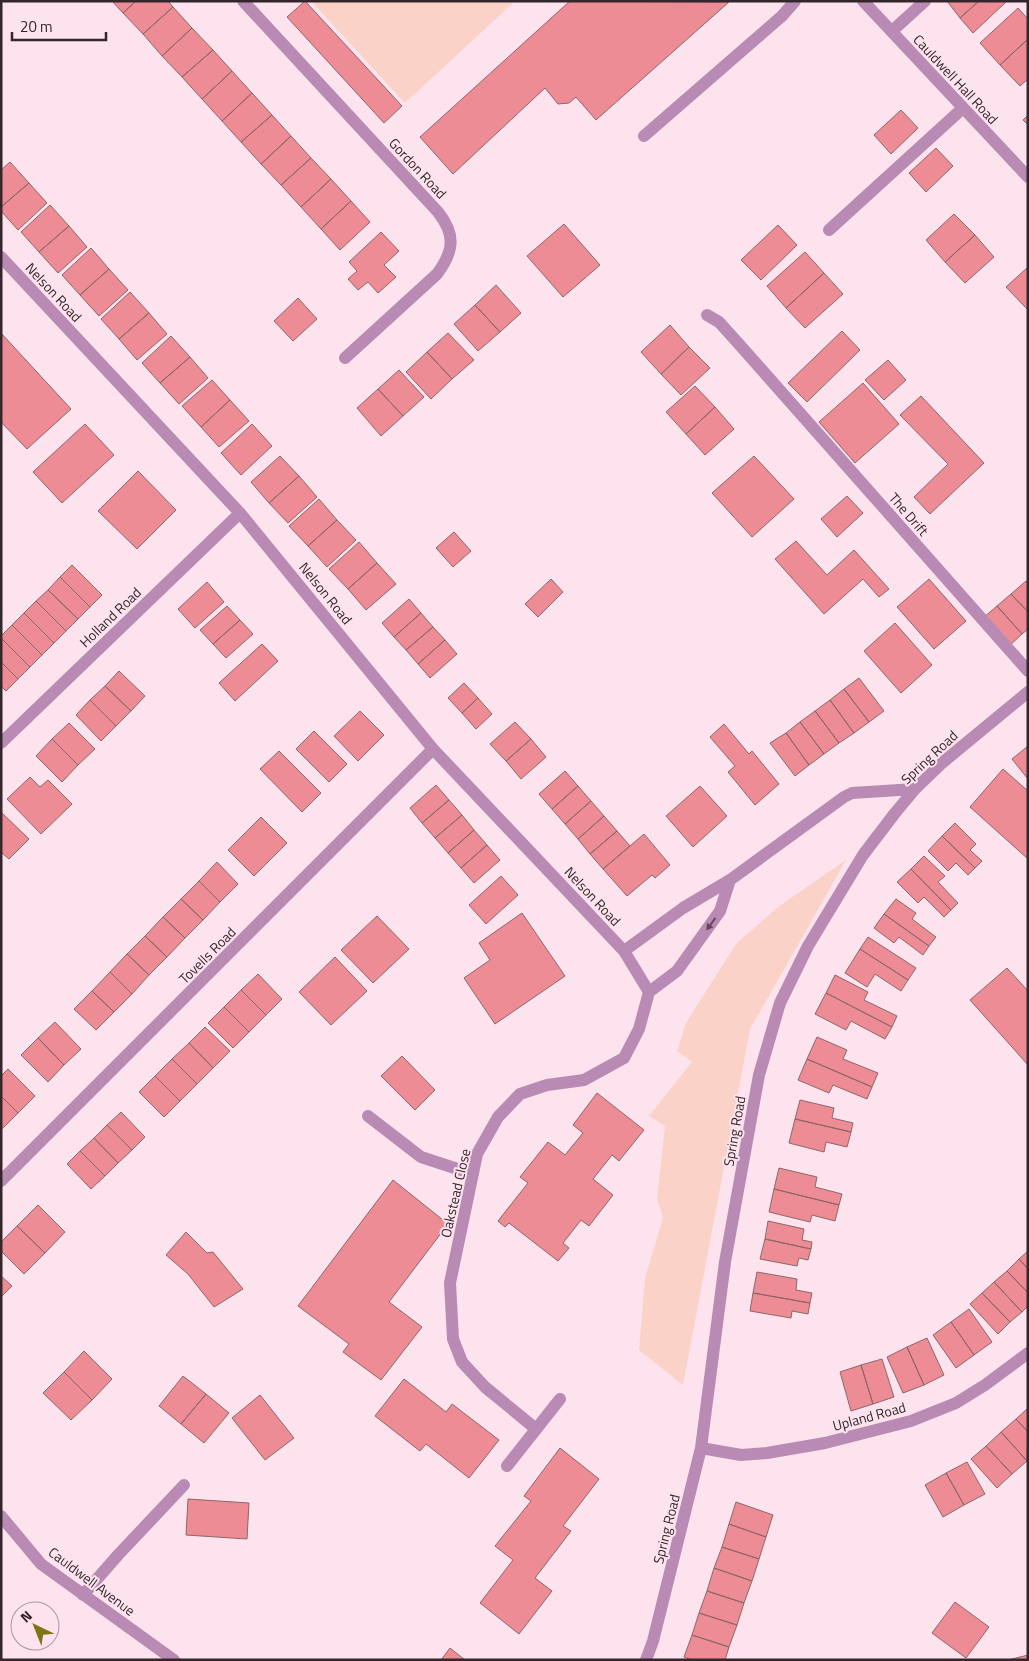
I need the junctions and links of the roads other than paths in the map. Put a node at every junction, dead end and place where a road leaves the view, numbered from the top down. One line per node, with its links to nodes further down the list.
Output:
1 (243, 1): 12 (street, Gordon Road)
2 (794, 1): 7 (street)
3 (863, 1): 5 (street, Cauldwell Hall Road)
4 (925, 1): 5 (street)
5 (892, 31): 6 (street, Cauldwell Hall Road)
6 (963, 108): 8 (street, Cauldwell Hall Road); 9 (street)
7 (644, 136)
8 (1028, 177)
9 (829, 230)
10 (1, 258): 13 (street, Nelson Road)
11 (707, 315): 14 (street, The Drift)
12 (345, 358)
13 (240, 513): 16 (street, Holland Road); 17 (street, Nelson Road)
14 (1028, 671)
15 (1028, 692): 18 (street, Spring Road)
16 (1, 743)
17 (433, 749): 20 (street, Nelson Road); 24 (street, Tovells Road)
18 (915, 789): 19 (street); 28 (street, Spring Road)
19 (730, 880): 20 (street); 21 (street, one-way to 21)
20 (624, 951): 21 (street, Nelson Road)
21 (649, 992): 23 (street, Oakstead Close)
22 (368, 1116): 23 (street)
23 (473, 1174): 27 (street, Oakstead Close)
24 (1, 1181)
25 (1028, 1353): 28 (street, Upland Road)
26 (560, 1399): 27 (street)
27 (536, 1429): 29 (street)
28 (701, 1448): 34 (street, Spring Road)
29 (507, 1466)
30 (184, 1485): 32 (street)
31 (1, 1516): 32 (street, Cauldwell Avenue)
32 (83, 1594): 33 (street, Cauldwell Avenue)
33 (174, 1660)
34 (646, 1660)

